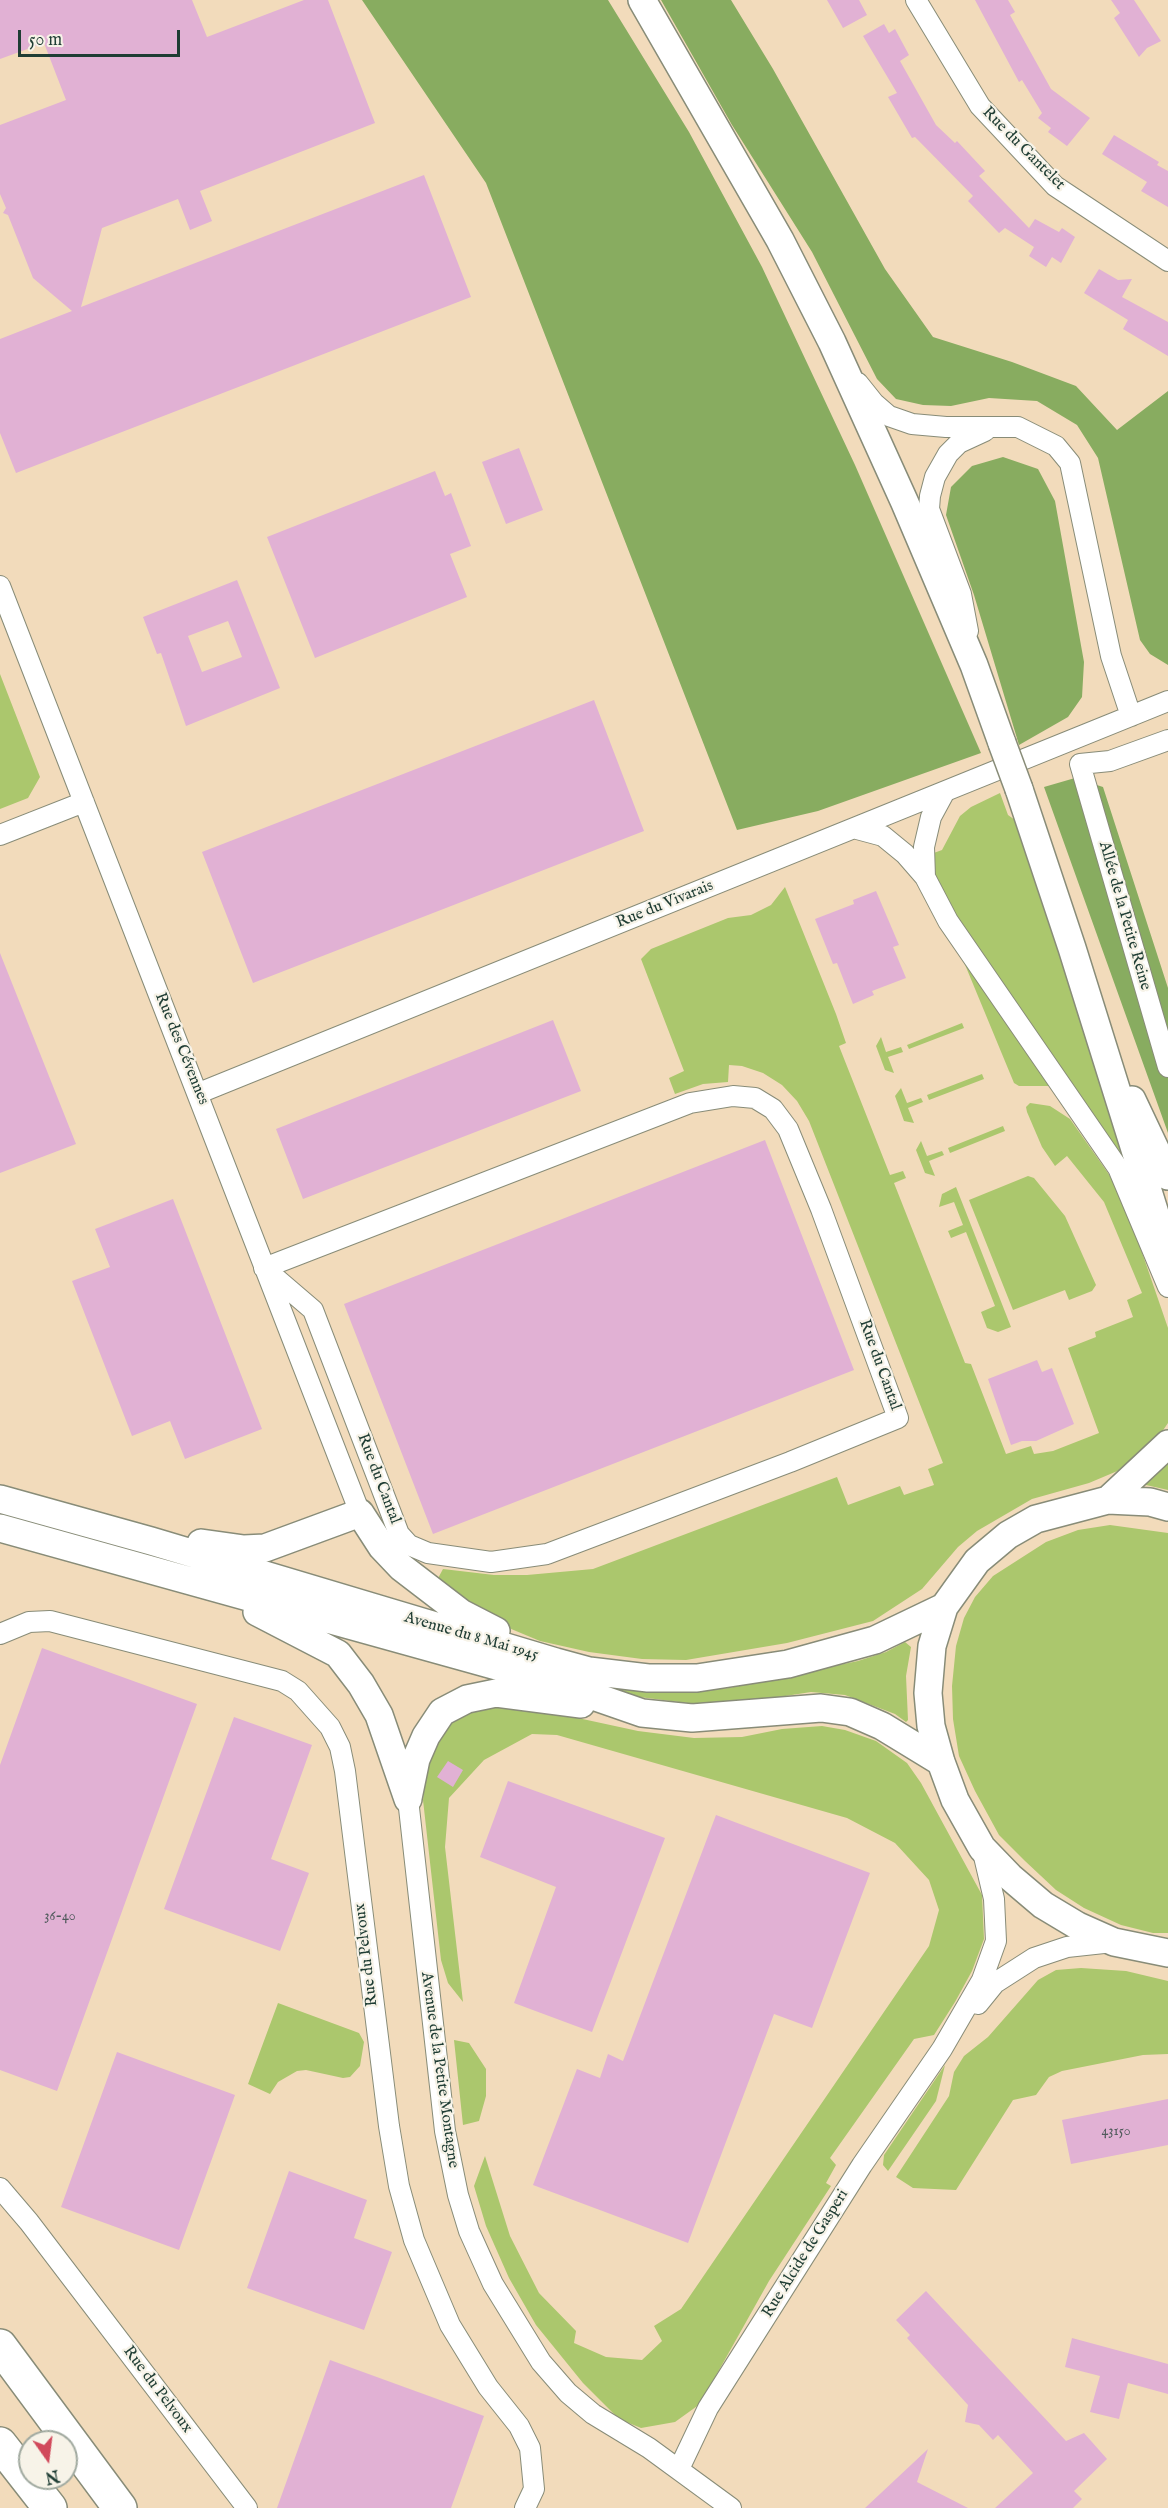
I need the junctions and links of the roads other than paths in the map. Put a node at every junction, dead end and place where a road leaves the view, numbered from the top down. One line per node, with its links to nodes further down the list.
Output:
1 (642, 0): 4 (main road)
2 (916, 0): 3 (street, Rue du Gantelet)
3 (1168, 261)
4 (832, 342): 5 (street); 7 (main road)
5 (990, 429): 7 (street); 9 (street)
6 (0, 586): 12 (street, Rue des Cévennes)
7 (974, 665): 16 (main road, bridge)
8 (1168, 701): 9 (street, Rue du Vivarais)
9 (1131, 716): 11 (street, Rue du Vivarais)
10 (1168, 740): 17 (street, Allée de la Petite Reine)
11 (944, 793): 13 (street, Rue du Vivarais); 15 (street)
12 (84, 802): 14 (street); 18 (street, Rue des Cévennes)
13 (857, 828): 15 (street); 18 (street, Rue du Vivarais)
14 (0, 835)
15 (925, 877): 22 (street)
16 (1097, 1026): 19 (main road); 20 (main road)
17 (1168, 1067)
18 (199, 1093): 21 (street, Rue des Cévennes)
19 (1168, 1176)
20 (1168, 1255)
21 (264, 1268): 21 (street, Rue du Cantal); 27 (street, Rue des Cévennes)
22 (1168, 1287)
23 (1168, 1444): 25 (main road)
24 (0, 1499): 29 (main road, Avenue du 8 Mai 1945)
25 (1108, 1500): 26 (main road); 31 (main road)
26 (1168, 1507)
27 (360, 1513): 29 (main road); 33 (main road)
28 (0, 1528): 30 (main road, Avenue du 8 Mai 1945)
29 (151, 1541): 33 (main road, Avenue du 8 Mai 1945)
30 (210, 1588): 34 (main road, Avenue du 8 Mai 1945); 36 (main road)
31 (944, 1607): 33 (main road, Avenue du 8 Mai 1945); 35 (main road)
32 (0, 1634): 48 (street, Rue du Pelvoux)
33 (556, 1662)
34 (642, 1713): 35 (main road, Avenue du 8 Mai 1945); 36 (main road)
35 (941, 1762): 37 (main road)
36 (408, 1799): 44 (street, Avenue de la Petite Montagne)
37 (982, 1848): 38 (main road); 40 (street, Rue Alcide de Gasperi)
38 (1114, 1942): 39 (main road); 40 (street, Rue Alcide de Gasperi)
39 (1168, 1953)
40 (945, 2045): 44 (street, Rue Alcide de Gasperi)
41 (0, 2188): 47 (street, Rue du Pelvoux)
42 (0, 2346): 46 (highway)
43 (0, 2444): 45 (highway)
44 (679, 2469): 49 (street, Avenue de la Petite Montagne)
45 (50, 2508)
46 (120, 2508)
47 (247, 2508)
48 (525, 2508)
49 (731, 2508)

